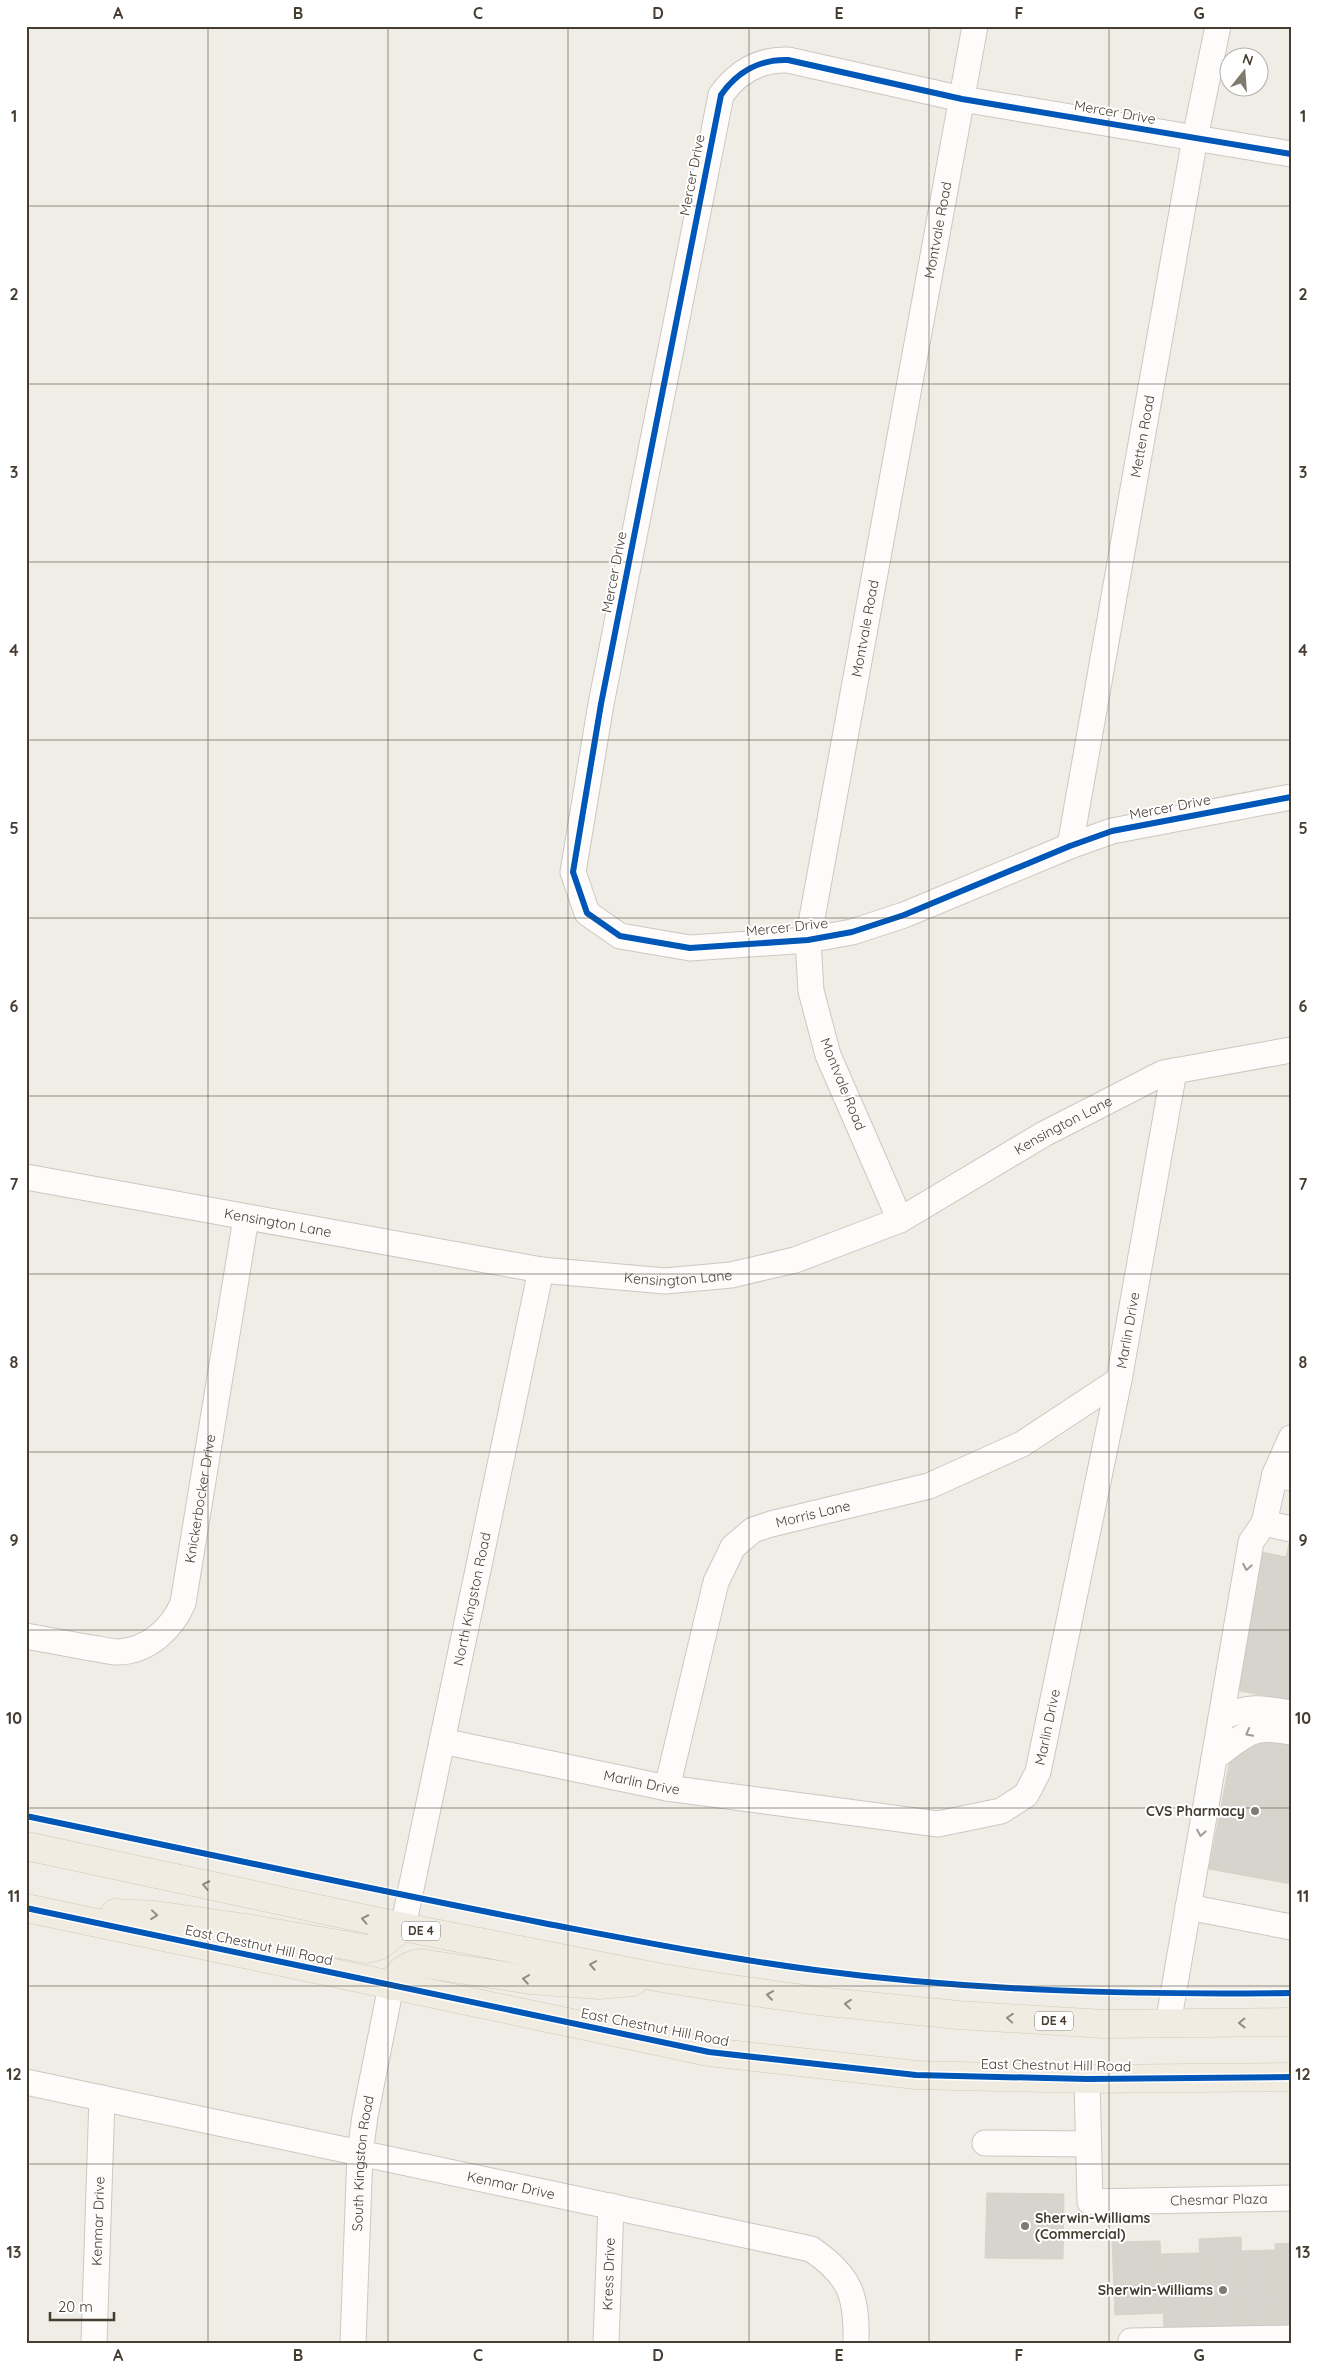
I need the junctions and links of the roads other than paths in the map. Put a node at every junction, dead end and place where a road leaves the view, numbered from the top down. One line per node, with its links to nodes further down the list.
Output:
1 (975, 26): 3 (street, Montvale Road)
2 (1218, 26): 4 (street, Metten Road)
3 (962, 99): 4 (street, Mercer Drive); 8 (street, Montvale Road); 8 (street, Mercer Drive)
4 (1195, 138): 5 (street, Mercer Drive); 7 (street, Metten Road)
5 (1291, 154)
6 (1291, 797): 7 (street, Mercer Drive)
7 (1070, 846): 8 (street, Mercer Drive)
8 (808, 940): 13 (street, Montvale Road)
9 (1291, 1050): 10 (street, Kensington Lane)
10 (1174, 1071): 13 (street, Kensington Lane); 15 (street, Marlin Drive)
11 (26, 1177): 12 (street, Kensington Lane)
12 (246, 1218): 14 (street, Kensington Lane); 20 (street, Knickerbocker Drive)
13 (900, 1220): 14 (street, Kensington Lane)
14 (541, 1270): 24 (street, North Kingston Road)
15 (1119, 1380): 26 (street, Morris Lane); 26 (street, Marlin Drive)
16 (1291, 1438): 17 (street)
17 (1283, 1476): 18 (street)
18 (1264, 1523): 19 (street); 22 (street, one-way to 22)
19 (1291, 1529)
20 (26, 1636)
21 (1291, 1712): 22 (street)
22 (1221, 1718): 25 (street)
23 (1291, 1732): 25 (street, one-way to 25)
24 (442, 1741): 26 (street, Marlin Drive); 31 (street, North Kingston Road)
25 (1214, 1758): 28 (street, one-way to 28)
26 (667, 1788)
27 (26, 1846): 31 (main road, DE 4, one-way to 27)
28 (1188, 1907): 32 (street); 36 (street)
29 (26, 1908): 30 (main road, East Chestnut Hill Road)
30 (53, 1914): 31 (main road, one-way to 31); 34 (main road, East Chestnut Hill Road)
31 (403, 1927): 33 (main road, DE 4, one-way to 31)
32 (1291, 1927)
33 (662, 1978): 34 (main road, one-way to 34); 36 (main road, DE 4, one-way to 33)
34 (391, 1986): 39 (main road, East Chestnut Hill Road); 45 (street, South Kingston Road)
35 (1291, 2022): 36 (main road, DE 4, one-way to 36)
36 (1168, 2024)
37 (1291, 2077): 38 (main road, East Chestnut Hill Road)
38 (1207, 2078): 39 (main road, East Chestnut Hill Road); 41 (main road)
39 (1087, 2079): 44 (street, Chesmar Plaza)
40 (26, 2082): 42 (street, Kenmar Drive)
41 (1291, 2092)
42 (102, 2098): 45 (street, Kenmar Drive); 50 (street, Kenmar Drive)
43 (985, 2143): 44 (street)
44 (1088, 2144): 46 (street, Chesmar Plaza)
45 (360, 2153): 47 (street, Kenmar Drive); 51 (street, South Kingston Road)
46 (1291, 2198)
47 (611, 2206): 52 (street, Kress Drive); 53 (street, Kenmar Drive)
48 (1291, 2338): 49 (street)
49 (1131, 2341)
50 (94, 2343)
51 (353, 2343)
52 (606, 2343)
53 (856, 2343)

